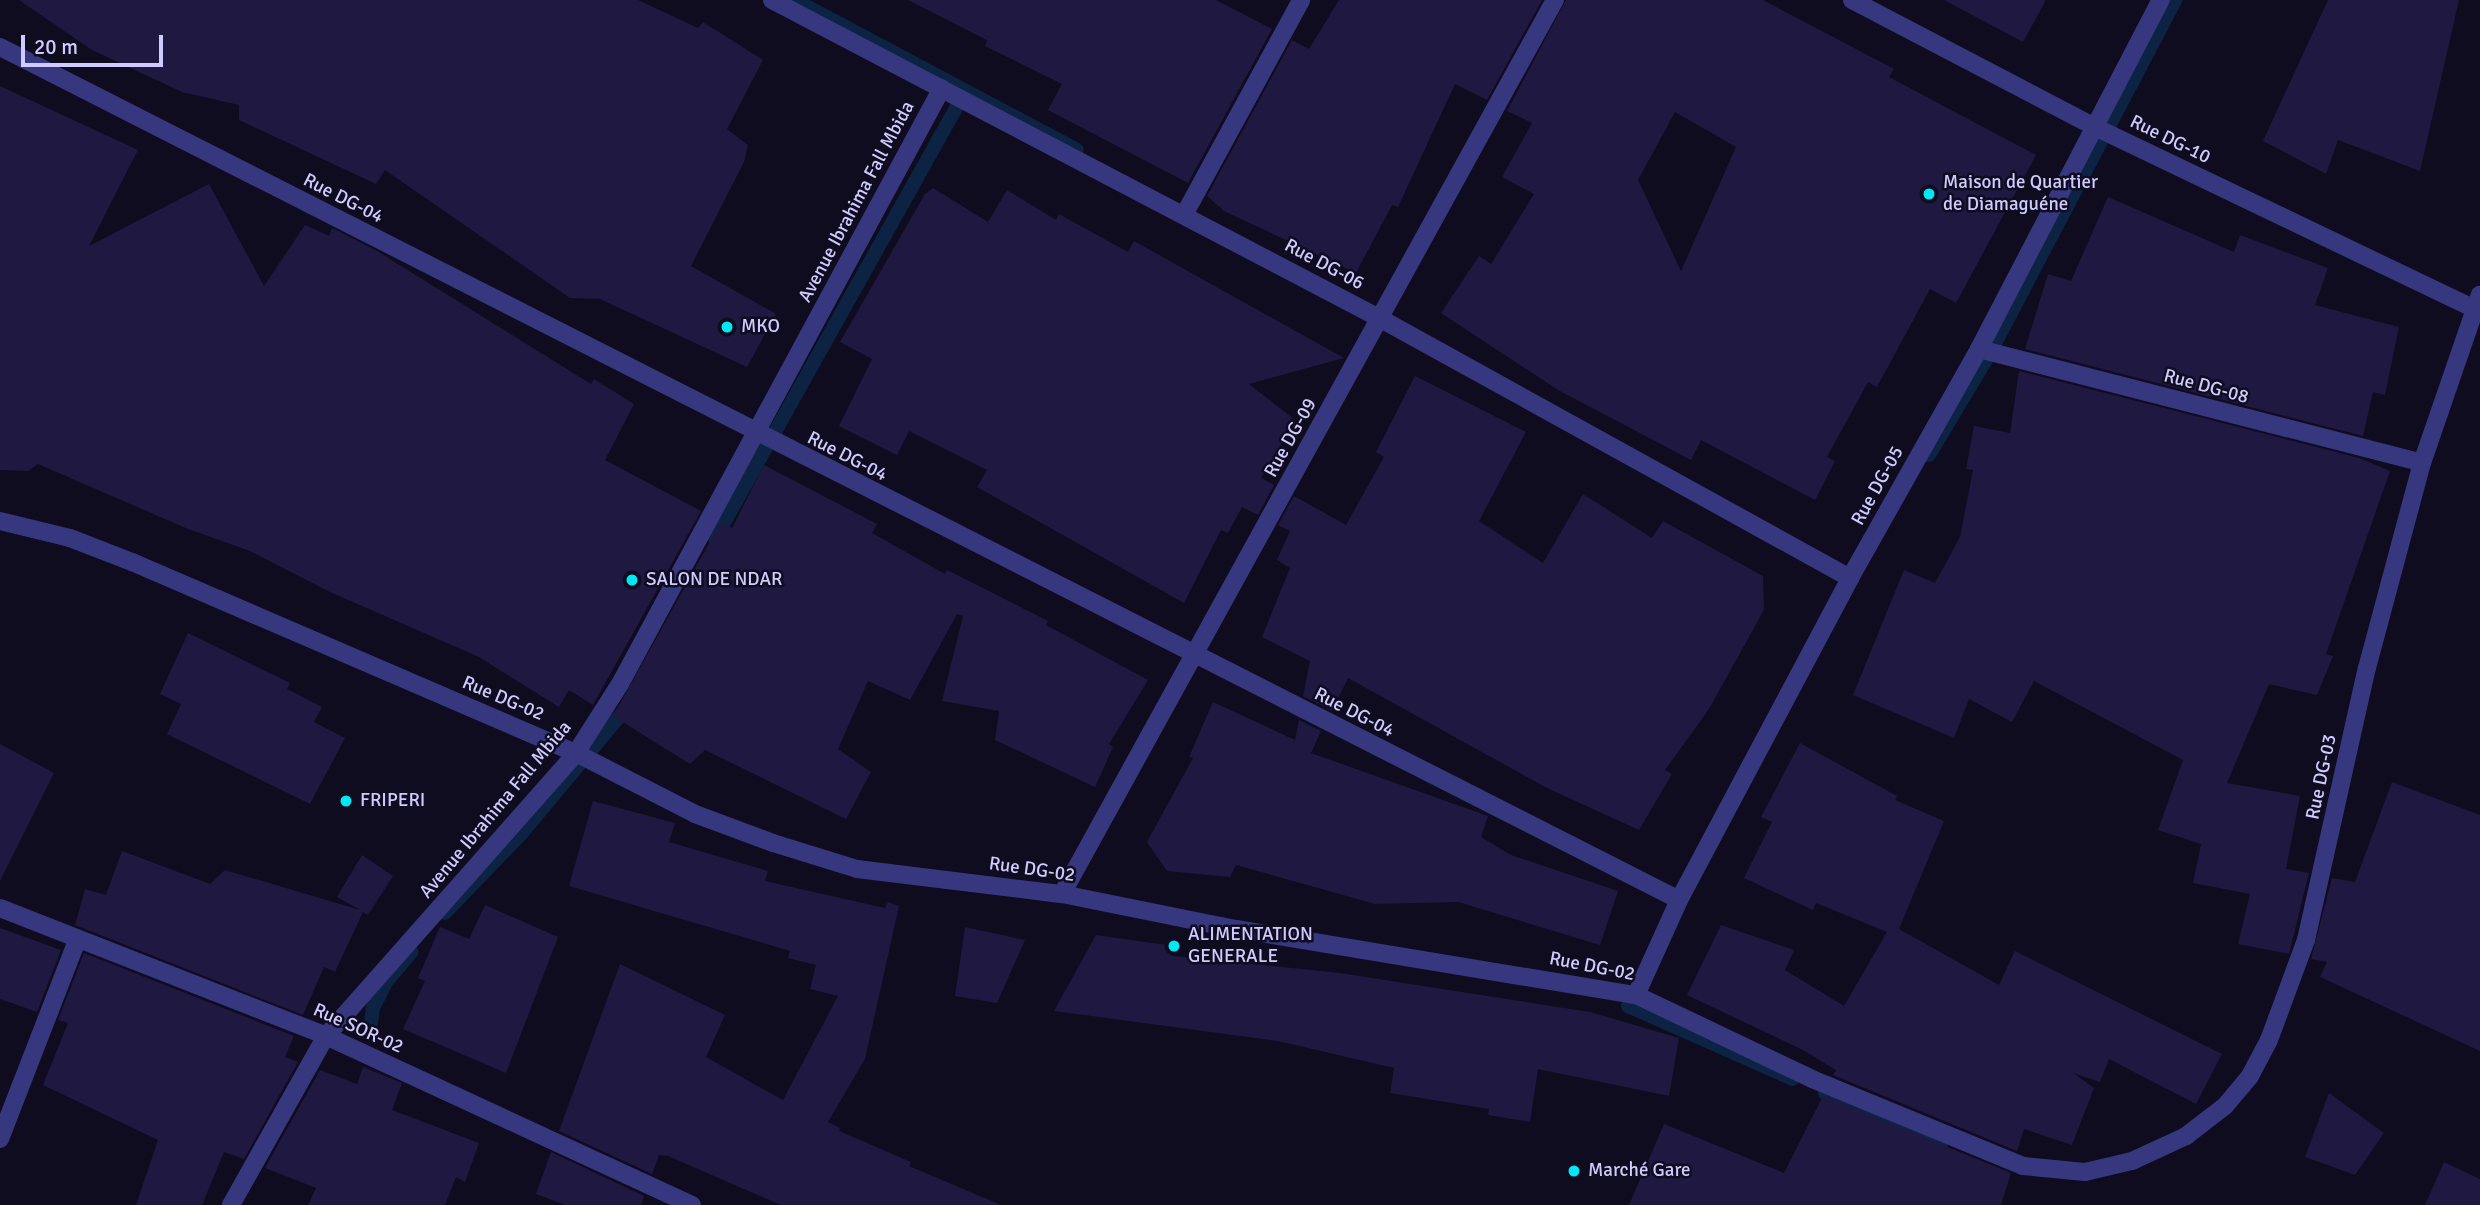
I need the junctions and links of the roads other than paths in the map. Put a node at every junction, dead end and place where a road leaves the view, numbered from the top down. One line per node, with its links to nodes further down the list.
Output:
1 (772, 0): 7 (street, Rue DG-06)
2 (1301, 0): 9 (street)
3 (1555, 0): 11 (street, Rue DG-09)
4 (1853, 0): 8 (street, Rue DG-10)
5 (2161, 0): 8 (street, Rue DG-05)
6 (0, 47): 13 (street, Rue DG-04)
7 (942, 88): 9 (street, Rue DG-06); 13 (street, Avenue Ibrahima Fall Mbida)
8 (2097, 128): 10 (street, Rue DG-10); 12 (street, Rue DG-05)
9 (1184, 215): 11 (street, Rue DG-06)
10 (2477, 301): 14 (street, Rue DG-03)
11 (1381, 319): 16 (street, Rue DG-06); 17 (street, Rue DG-09)
12 (1979, 349): 14 (street, Rue DG-08); 16 (street, Rue DG-05)
13 (755, 435): 17 (street, Rue DG-04); 18 (street, Avenue Ibrahima Fall Mbida)
14 (2423, 463): 26 (street, Rue DG-03)
15 (0, 521): 18 (street, Rue DG-02)
16 (1850, 578): 20 (street, Rue DG-05)
17 (1194, 656): 19 (street, Rue DG-09); 20 (street, Rue DG-04)
18 (576, 753): 19 (street, Rue DG-02); 24 (street, Avenue Ibrahima Fall Mbida)
19 (1062, 894): 23 (street, Rue DG-02)
20 (1679, 900): 23 (street, Rue DG-05)
21 (0, 908): 22 (street, Rue SOR-02)
22 (77, 940): 24 (street, Rue SOR-02); 25 (street)
23 (1636, 995): 26 (street, Rue DG-02)
24 (326, 1036): 27 (street, Rue SOR-02); 28 (street, Avenue Ibrahima Fall Mbida)
25 (0, 1139)
26 (2085, 1172)
27 (688, 1204)
28 (232, 1205)

